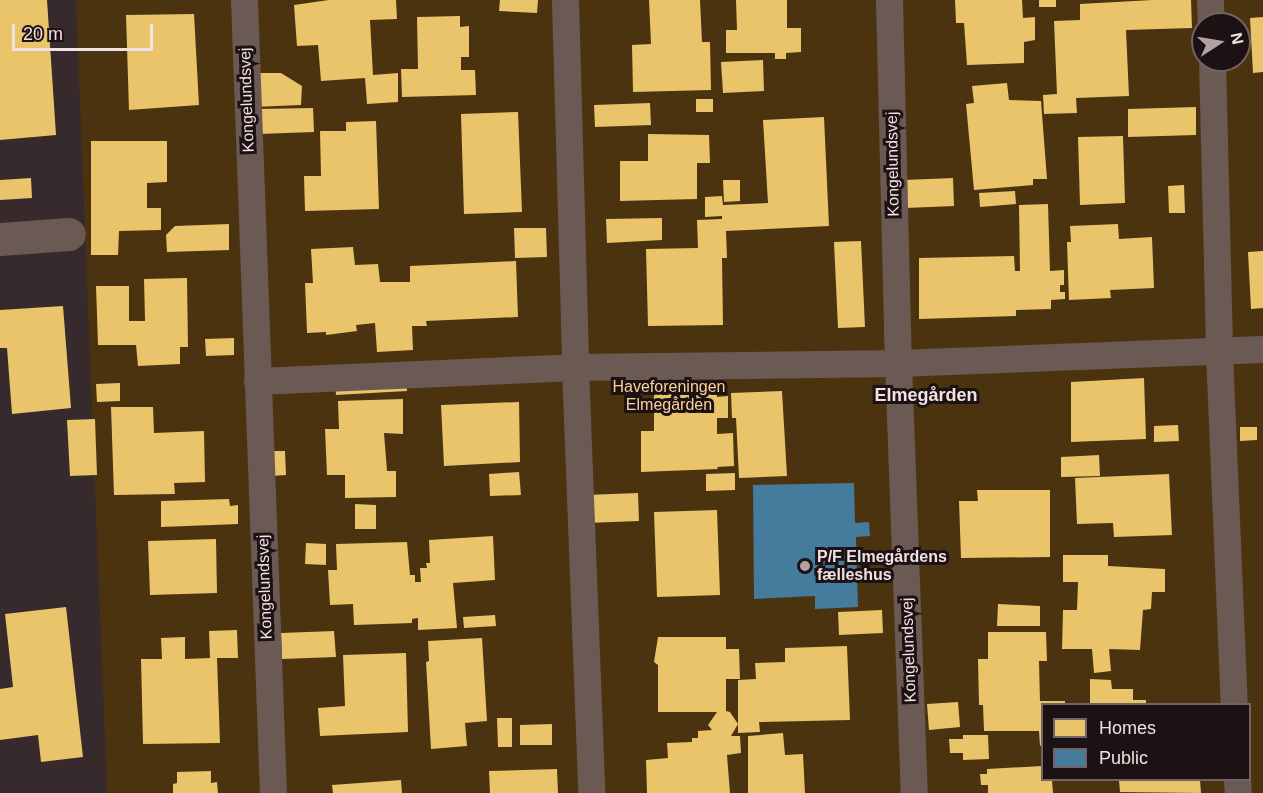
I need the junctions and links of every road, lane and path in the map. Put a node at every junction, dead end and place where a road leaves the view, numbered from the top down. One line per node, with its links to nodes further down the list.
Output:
1 (244, 0): 11 (lane, Kongelundsvej)
2 (565, 0): 10 (lane)
3 (889, 0): 9 (lane, Kongelundsvej)
4 (1212, 72): 8 (lane)
5 (69, 234): 6 (street)
6 (0, 239)
7 (1263, 349): 8 (lane)
8 (1219, 352): 9 (lane); 12 (lane)
9 (898, 363): 10 (lane); 15 (lane, Kongelundsvej)
10 (575, 367): 11 (lane); 14 (lane)
11 (257, 381): 13 (lane, Kongelundsvej)
12 (1234, 703)
13 (273, 793)
14 (591, 793)
15 (914, 793)

